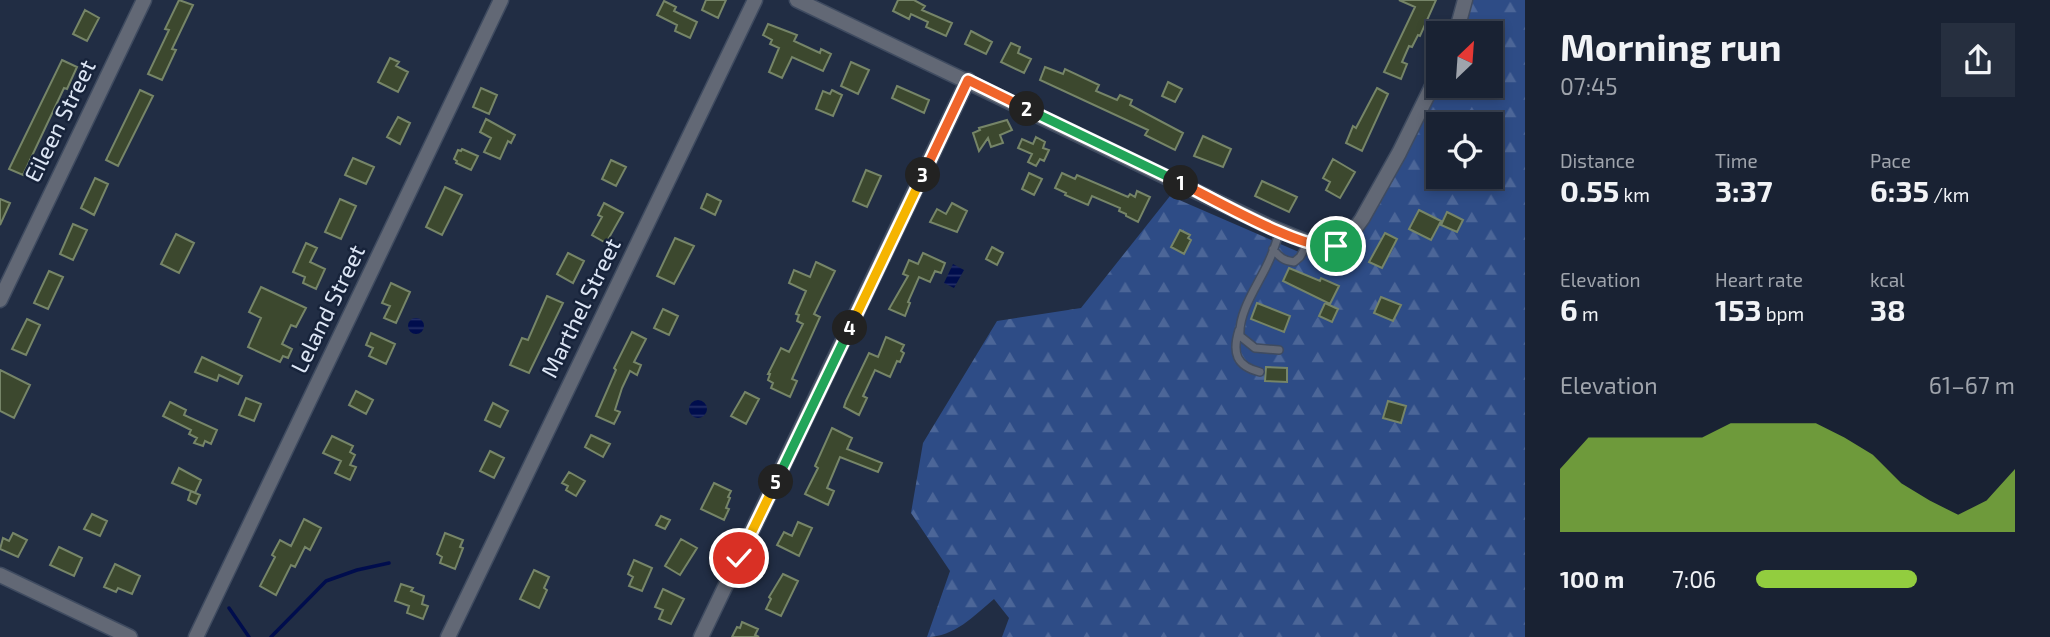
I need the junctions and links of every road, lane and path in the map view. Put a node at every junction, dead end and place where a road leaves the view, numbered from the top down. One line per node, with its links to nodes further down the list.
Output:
1 (144, 0): 12 (street, Eileen Street)
2 (501, 0): 18 (street, Leland Street)
3 (755, 0): 19 (street, Marthel Street)
4 (797, 0): 7 (street)
5 (1465, 0): 6 (street)
6 (1459, 21)
7 (968, 80): 9 (street); 20 (street)
8 (1426, 98): 10 (street)
9 (1280, 231): 10 (street); 11 (lane)
10 (1308, 243): 11 (lane)
11 (1273, 249): 13 (lane)
12 (0, 300)
13 (1240, 330): 14 (lane); 15 (lane)
14 (1279, 350)
15 (1260, 372)
16 (0, 575): 17 (street)
17 (130, 637)
18 (196, 637)
19 (448, 637)
20 (701, 637)

